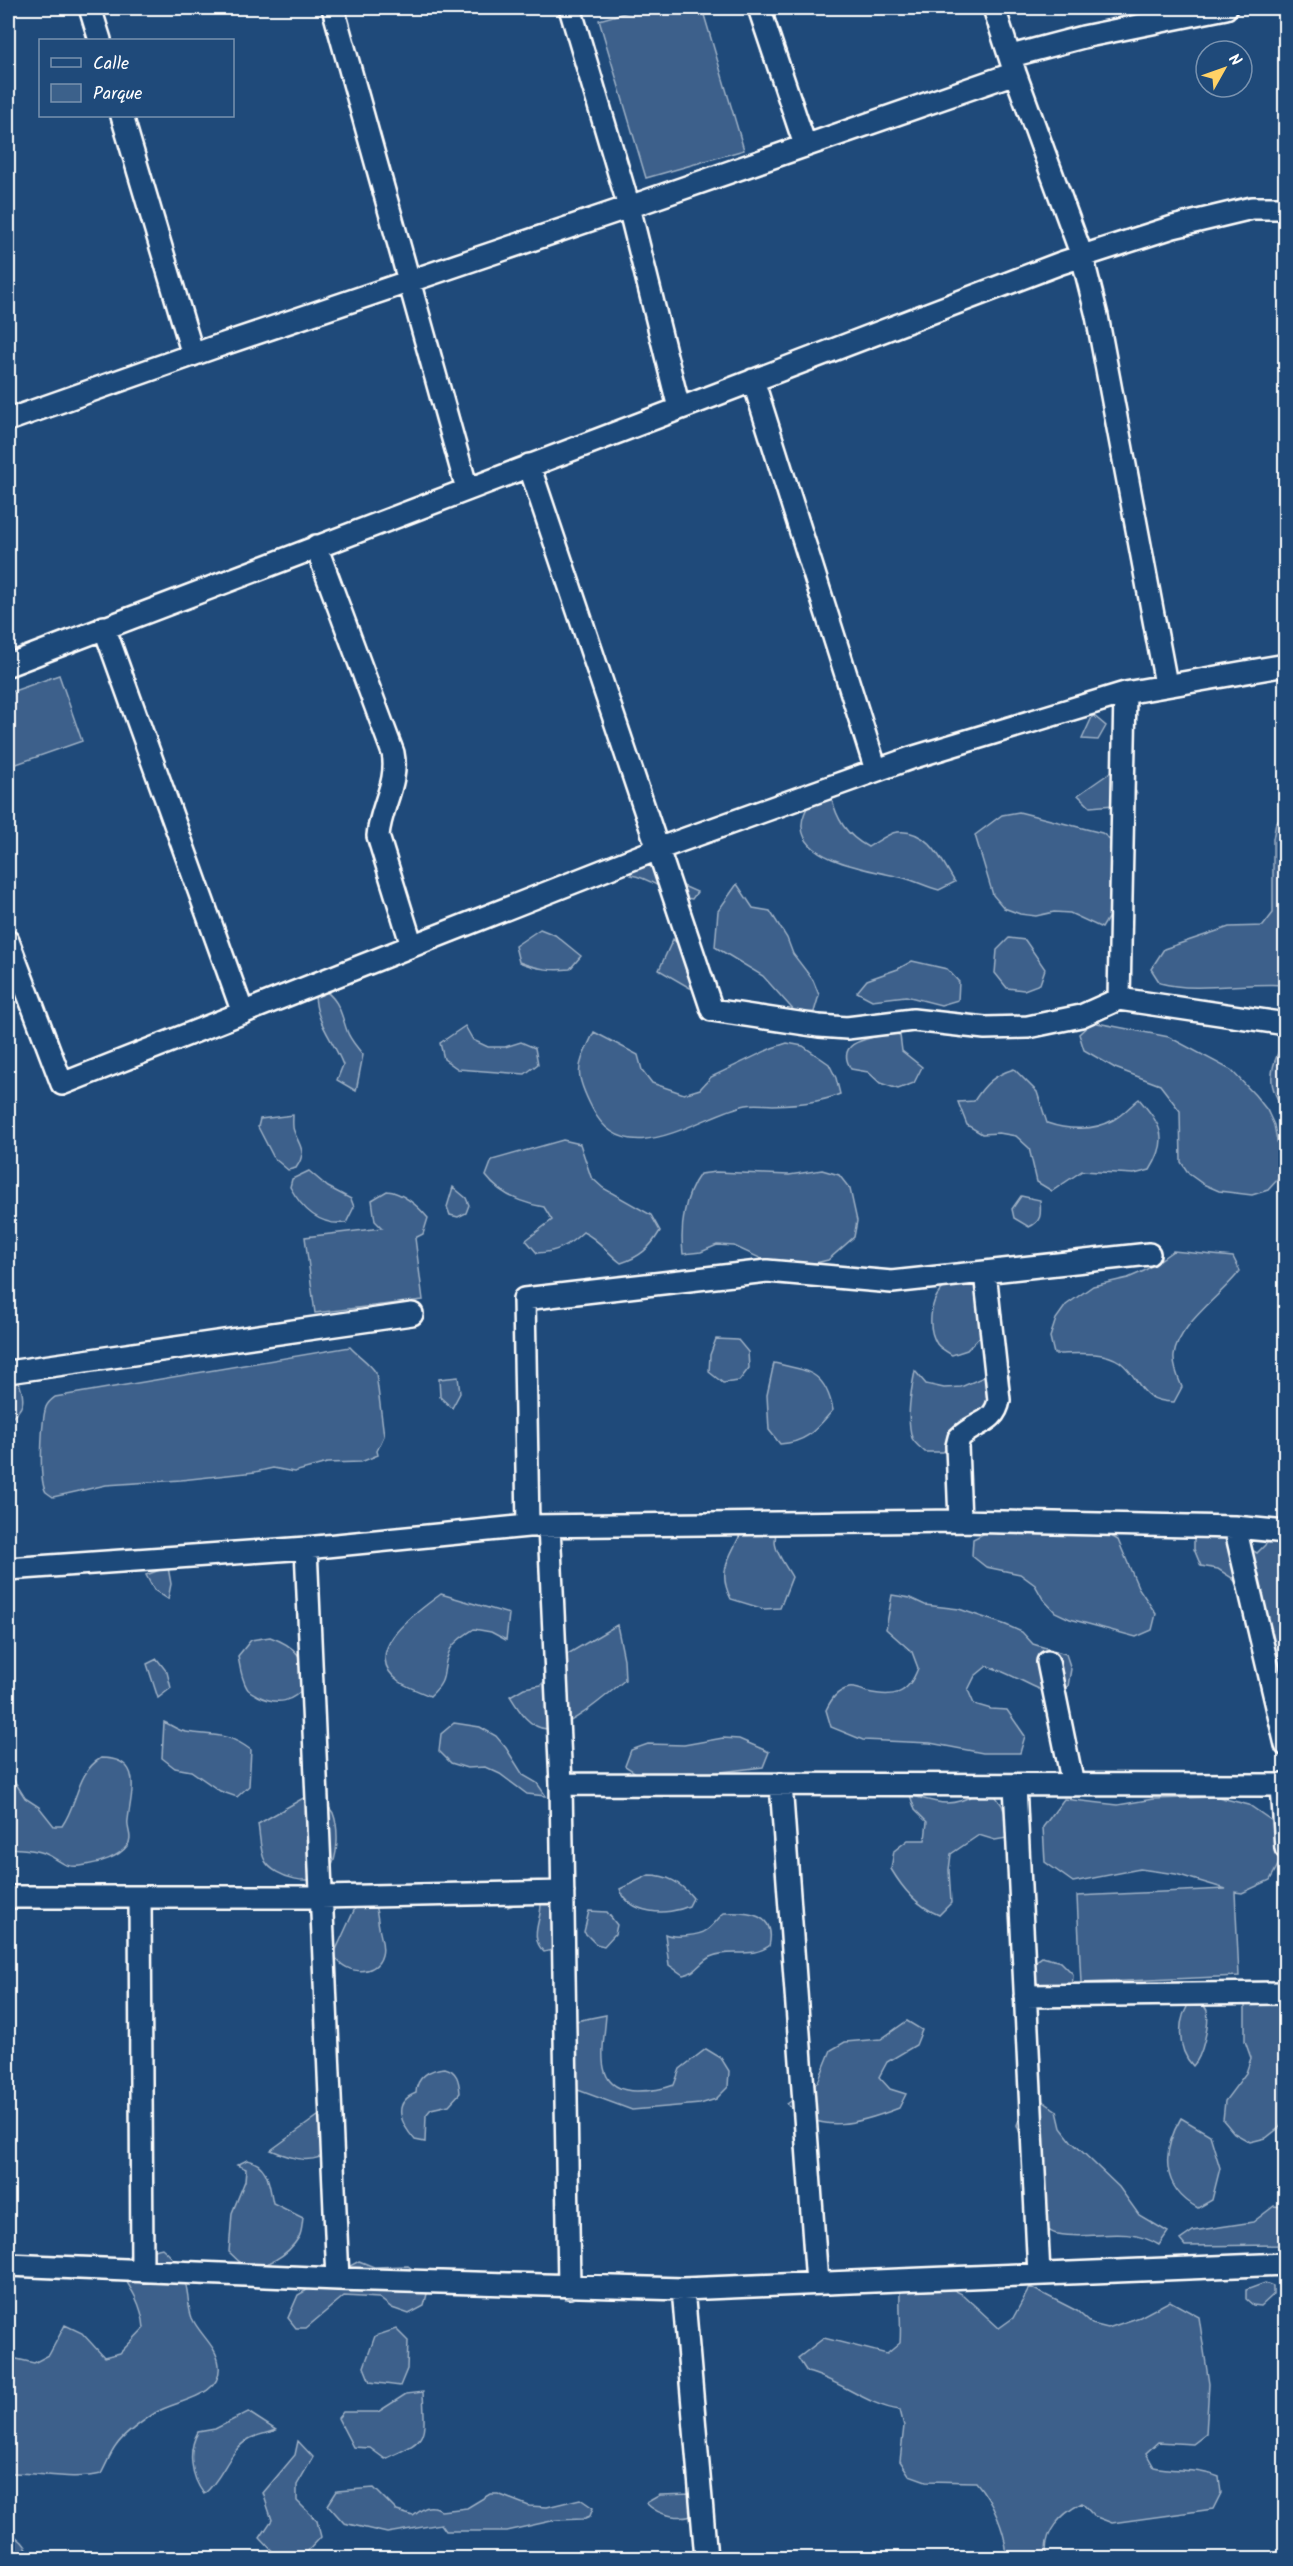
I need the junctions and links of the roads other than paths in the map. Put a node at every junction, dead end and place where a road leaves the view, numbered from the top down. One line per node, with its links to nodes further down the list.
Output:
1 (90, 8): 7 (street)
2 (333, 8): 14 (street)
3 (570, 8): 11 (street)
4 (759, 8): 10 (street)
5 (994, 8): 8 (street)
6 (1226, 8): 8 (street)
7 (100, 39)
8 (1013, 65): 10 (street); 13 (street)
9 (122, 117): 15 (street)
10 (805, 145): 11 (street)
11 (629, 207): 14 (street); 17 (street)
12 (1286, 208): 13 (street)
13 (1082, 256): 16 (street); 25 (street)
14 (410, 280): 15 (street); 20 (street)
15 (193, 355): 18 (street)
16 (753, 380): 17 (street); 27 (street)
17 (679, 408): 19 (street)
18 (8, 420)
19 (530, 465): 20 (street); 28 (street)
20 (467, 489): 21 (street)
21 (316, 546): 22 (street); 30 (street)
22 (112, 624): 23 (street); 32 (street)
23 (8, 665)
24 (1286, 665): 25 (street)
25 (1166, 684): 26 (street)
26 (1125, 693): 27 (street); 31 (street)
27 (876, 771): 28 (street)
28 (659, 848): 30 (street); 31 (street)
29 (8, 941): 32 (street)
30 (412, 946): 32 (street)
31 (1119, 999): 33 (street)
32 (243, 1014)
33 (1286, 1024)
34 (1149, 1254): 35 (street)
35 (985, 1272): 38 (street); 39 (street)
36 (412, 1314): 37 (street)
37 (8, 1372)
38 (960, 1521): 40 (street); 41 (street)
39 (528, 1526): 40 (street); 43 (street)
40 (549, 1526): 47 (street)
41 (1235, 1527): 42 (street); 46 (street)
42 (1286, 1532)
43 (306, 1548): 44 (street); 56 (street)
44 (8, 1569)
45 (1048, 1662): 50 (street)
46 (1286, 1745)
47 (561, 1784): 48 (street); 53 (street)
48 (781, 1785): 49 (street); 64 (street)
49 (1015, 1785): 50 (street); 58 (street)
50 (1073, 1785): 51 (street)
51 (1284, 1785): 52 (street)
52 (1286, 1848)
53 (563, 1892): 56 (street); 65 (street)
54 (8, 1897): 55 (street)
55 (140, 1897): 56 (street); 61 (street)
56 (321, 1897): 63 (street)
57 (1286, 1993): 58 (street)
58 (1025, 1996): 62 (street)
59 (1286, 2264): 62 (street)
60 (8, 2265): 61 (street)
61 (142, 2271): 63 (street)
62 (1039, 2274): 64 (street)
63 (338, 2279): 65 (street)
64 (818, 2283): 66 (street)
65 (568, 2287): 66 (street)
66 (683, 2289): 67 (street)
67 (706, 2559)

